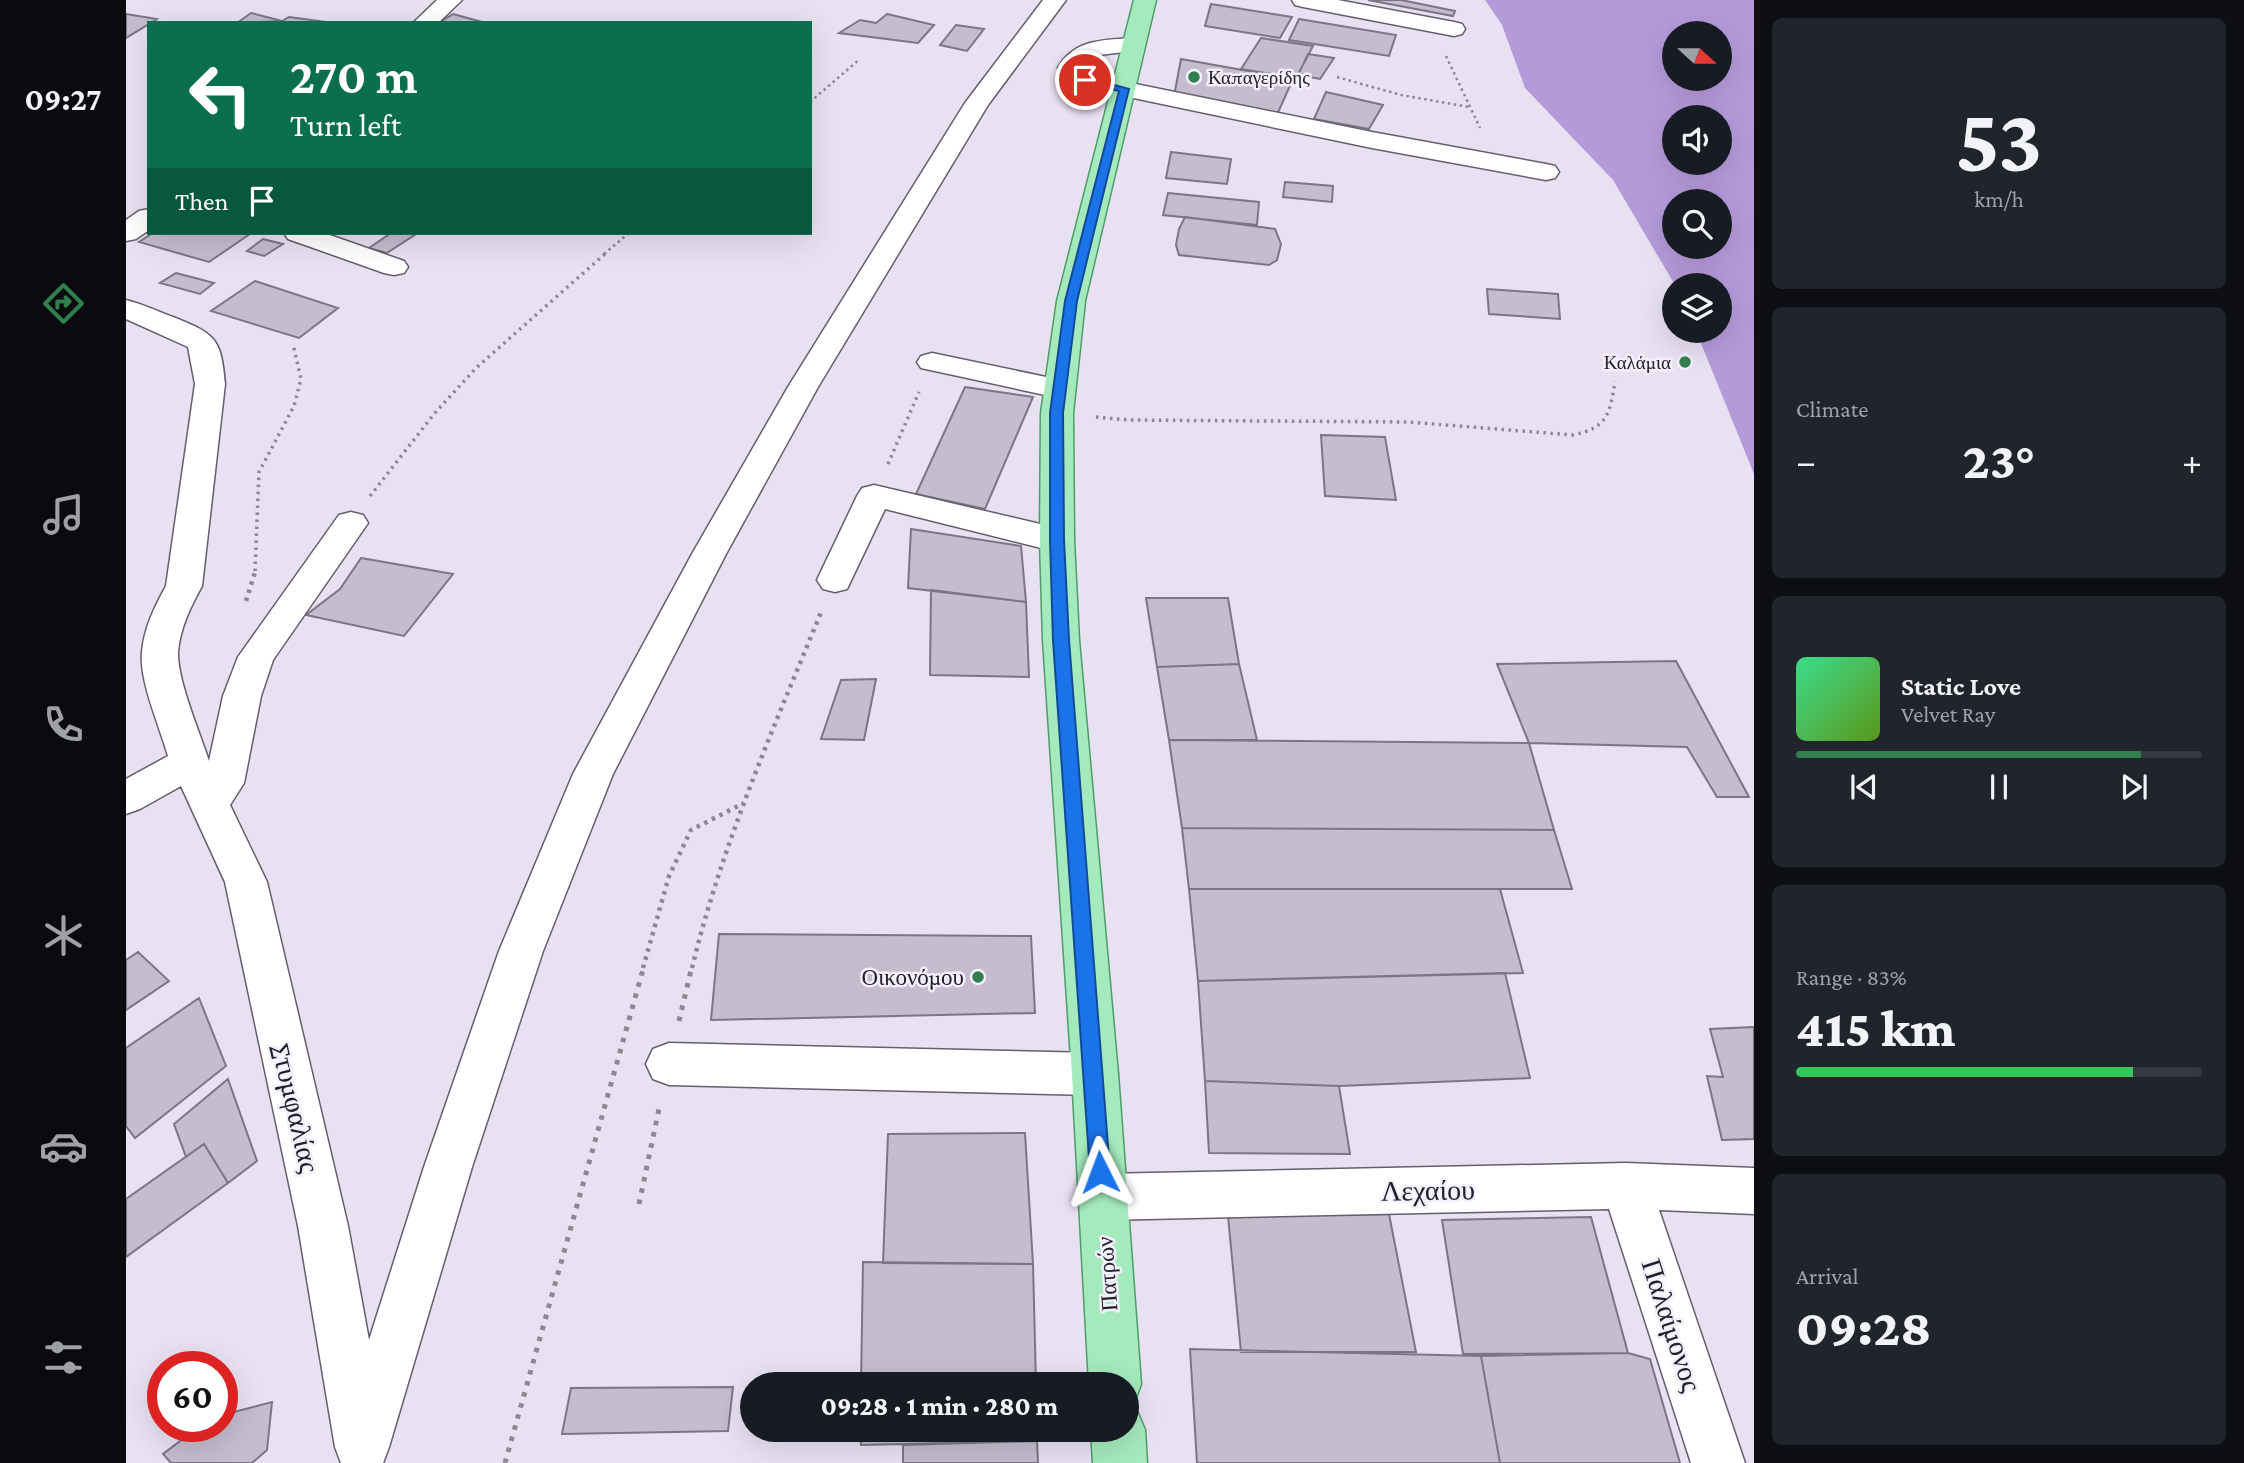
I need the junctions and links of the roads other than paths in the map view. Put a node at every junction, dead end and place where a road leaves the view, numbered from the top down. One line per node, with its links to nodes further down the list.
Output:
1 (451, 0): 5 (street)
2 (1055, 0): 29 (street)
3 (1145, 0): 7 (main road, Πατρών)
4 (1303, 0): 6 (street)
5 (426, 21)
6 (1454, 29)
7 (1133, 45): 8 (main road, Πατρών); 8 (street)
8 (1124, 89): 9 (street); 16 (main road, Πατρών)
9 (1546, 172)
10 (147, 218): 11 (street)
11 (126, 233)
12 (304, 235): 13 (street)
13 (394, 267)
14 (126, 309): 20 (street, Στυμφαλίας)
15 (932, 362): 16 (street)
16 (1058, 401): 18 (main road, Πατρών)
17 (351, 523): 20 (street)
18 (1057, 540): 19 (street); 23 (main road, Πατρών)
19 (835, 580)
20 (200, 783): 21 (street); 29 (street, Στυμφαλίας)
21 (126, 798)
22 (669, 1063): 23 (street)
23 (1095, 1073): 26 (main road, Πατρών)
24 (1626, 1186): 25 (street, Λεχαίου); 26 (street, Λεχαίου); 31 (street, Παλαίμονος)
25 (1754, 1191)
26 (1102, 1197): 27 (main road, Πατρών)
27 (1114, 1372)
28 (1119, 1442): 30 (main road)
29 (364, 1455)
30 (1120, 1463)
31 (1718, 1463)

